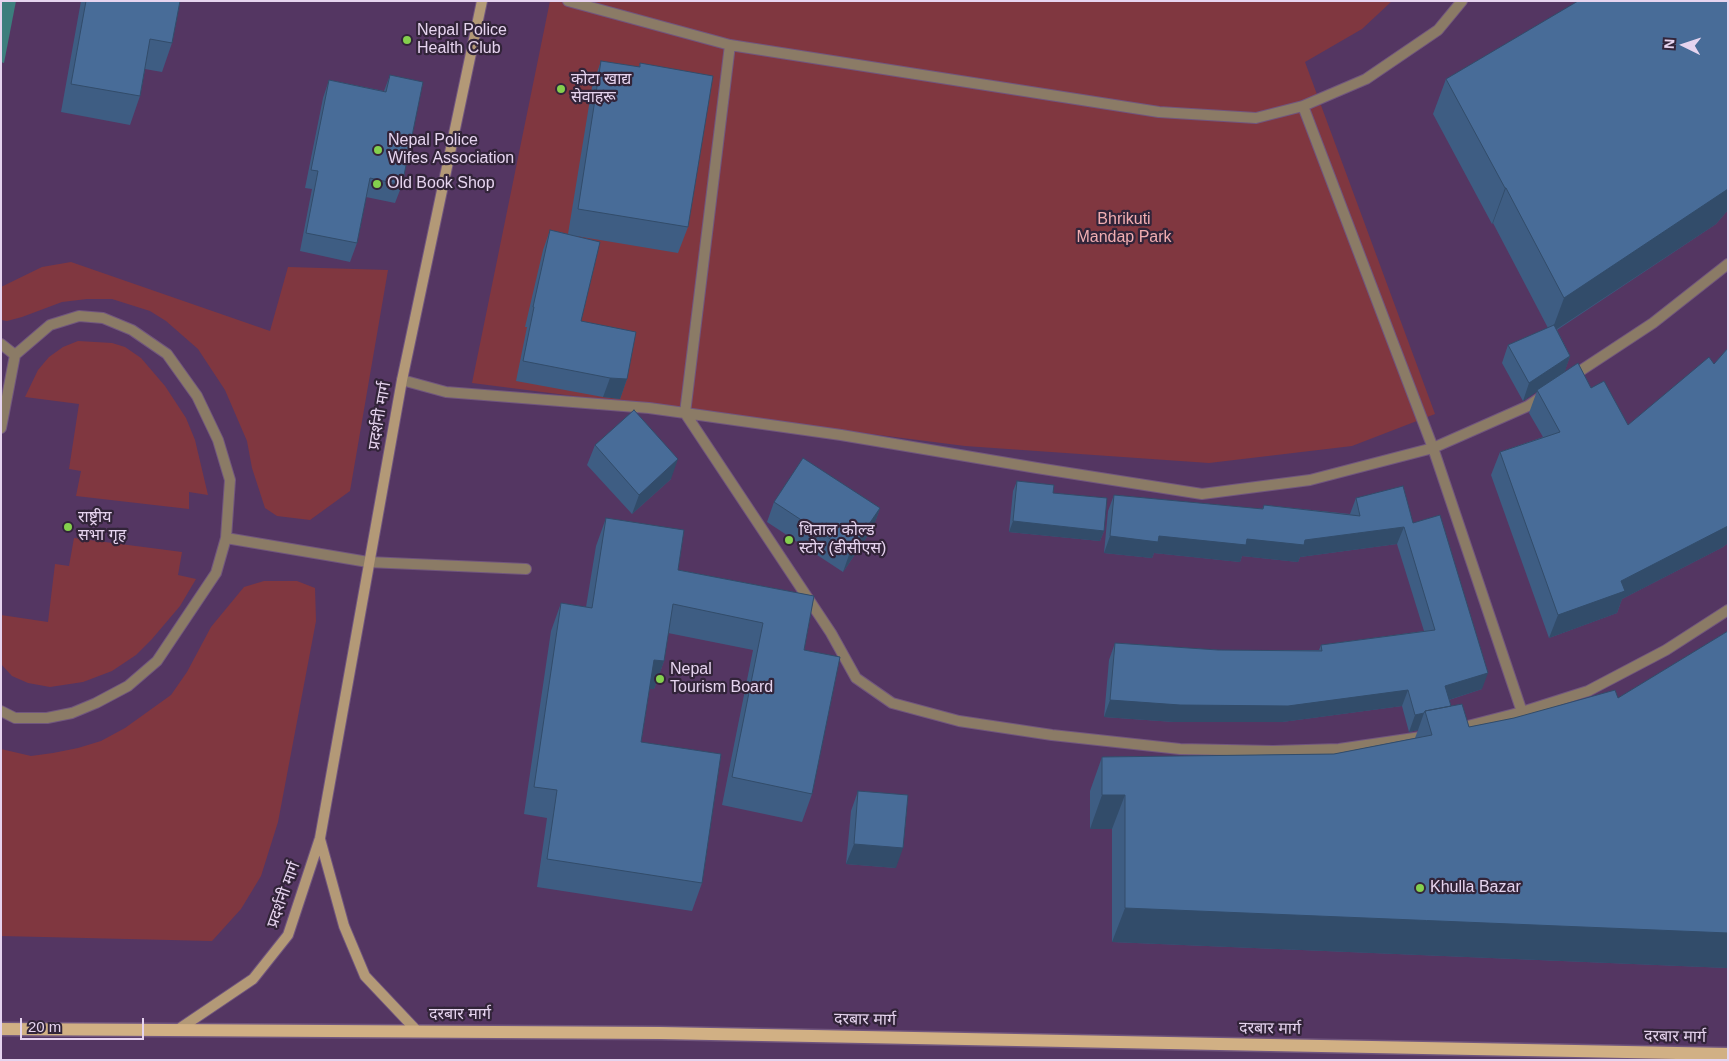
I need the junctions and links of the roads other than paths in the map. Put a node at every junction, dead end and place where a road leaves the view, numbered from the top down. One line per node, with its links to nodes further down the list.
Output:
1 (482, 1): 9 (main road, प्रदर्शनी मार्ग)
2 (568, 1): 4 (lane)
3 (1462, 1): 5 (lane)
4 (730, 45): 5 (lane); 10 (lane)
5 (1303, 106): 12 (lane)
6 (1728, 264): 12 (lane)
7 (1, 344): 8 (lane)
8 (15, 355): 11 (lane); 13 (lane)
9 (402, 380): 10 (lane); 14 (main road, प्रदर्शनी मार्ग)
10 (685, 413): 12 (lane); 18 (lane)
11 (1, 428)
12 (1433, 448): 18 (lane)
13 (226, 538): 14 (lane); 17 (lane)
14 (368, 562): 15 (lane); 19 (main road, प्रदर्शनी मार्ग)
15 (526, 569)
16 (1728, 610): 18 (lane)
17 (1, 711)
18 (1522, 712)
19 (320, 838): 21 (main road, प्रदर्शनी मार्ग); 22 (main road, प्रदर्शनी मार्ग)
20 (1, 1030): 21 (main road, दरबार मार्ग)
21 (176, 1031): 22 (main road, दरबार मार्ग)
22 (417, 1032): 23 (main road, दरबार मार्ग)
23 (1728, 1054)

